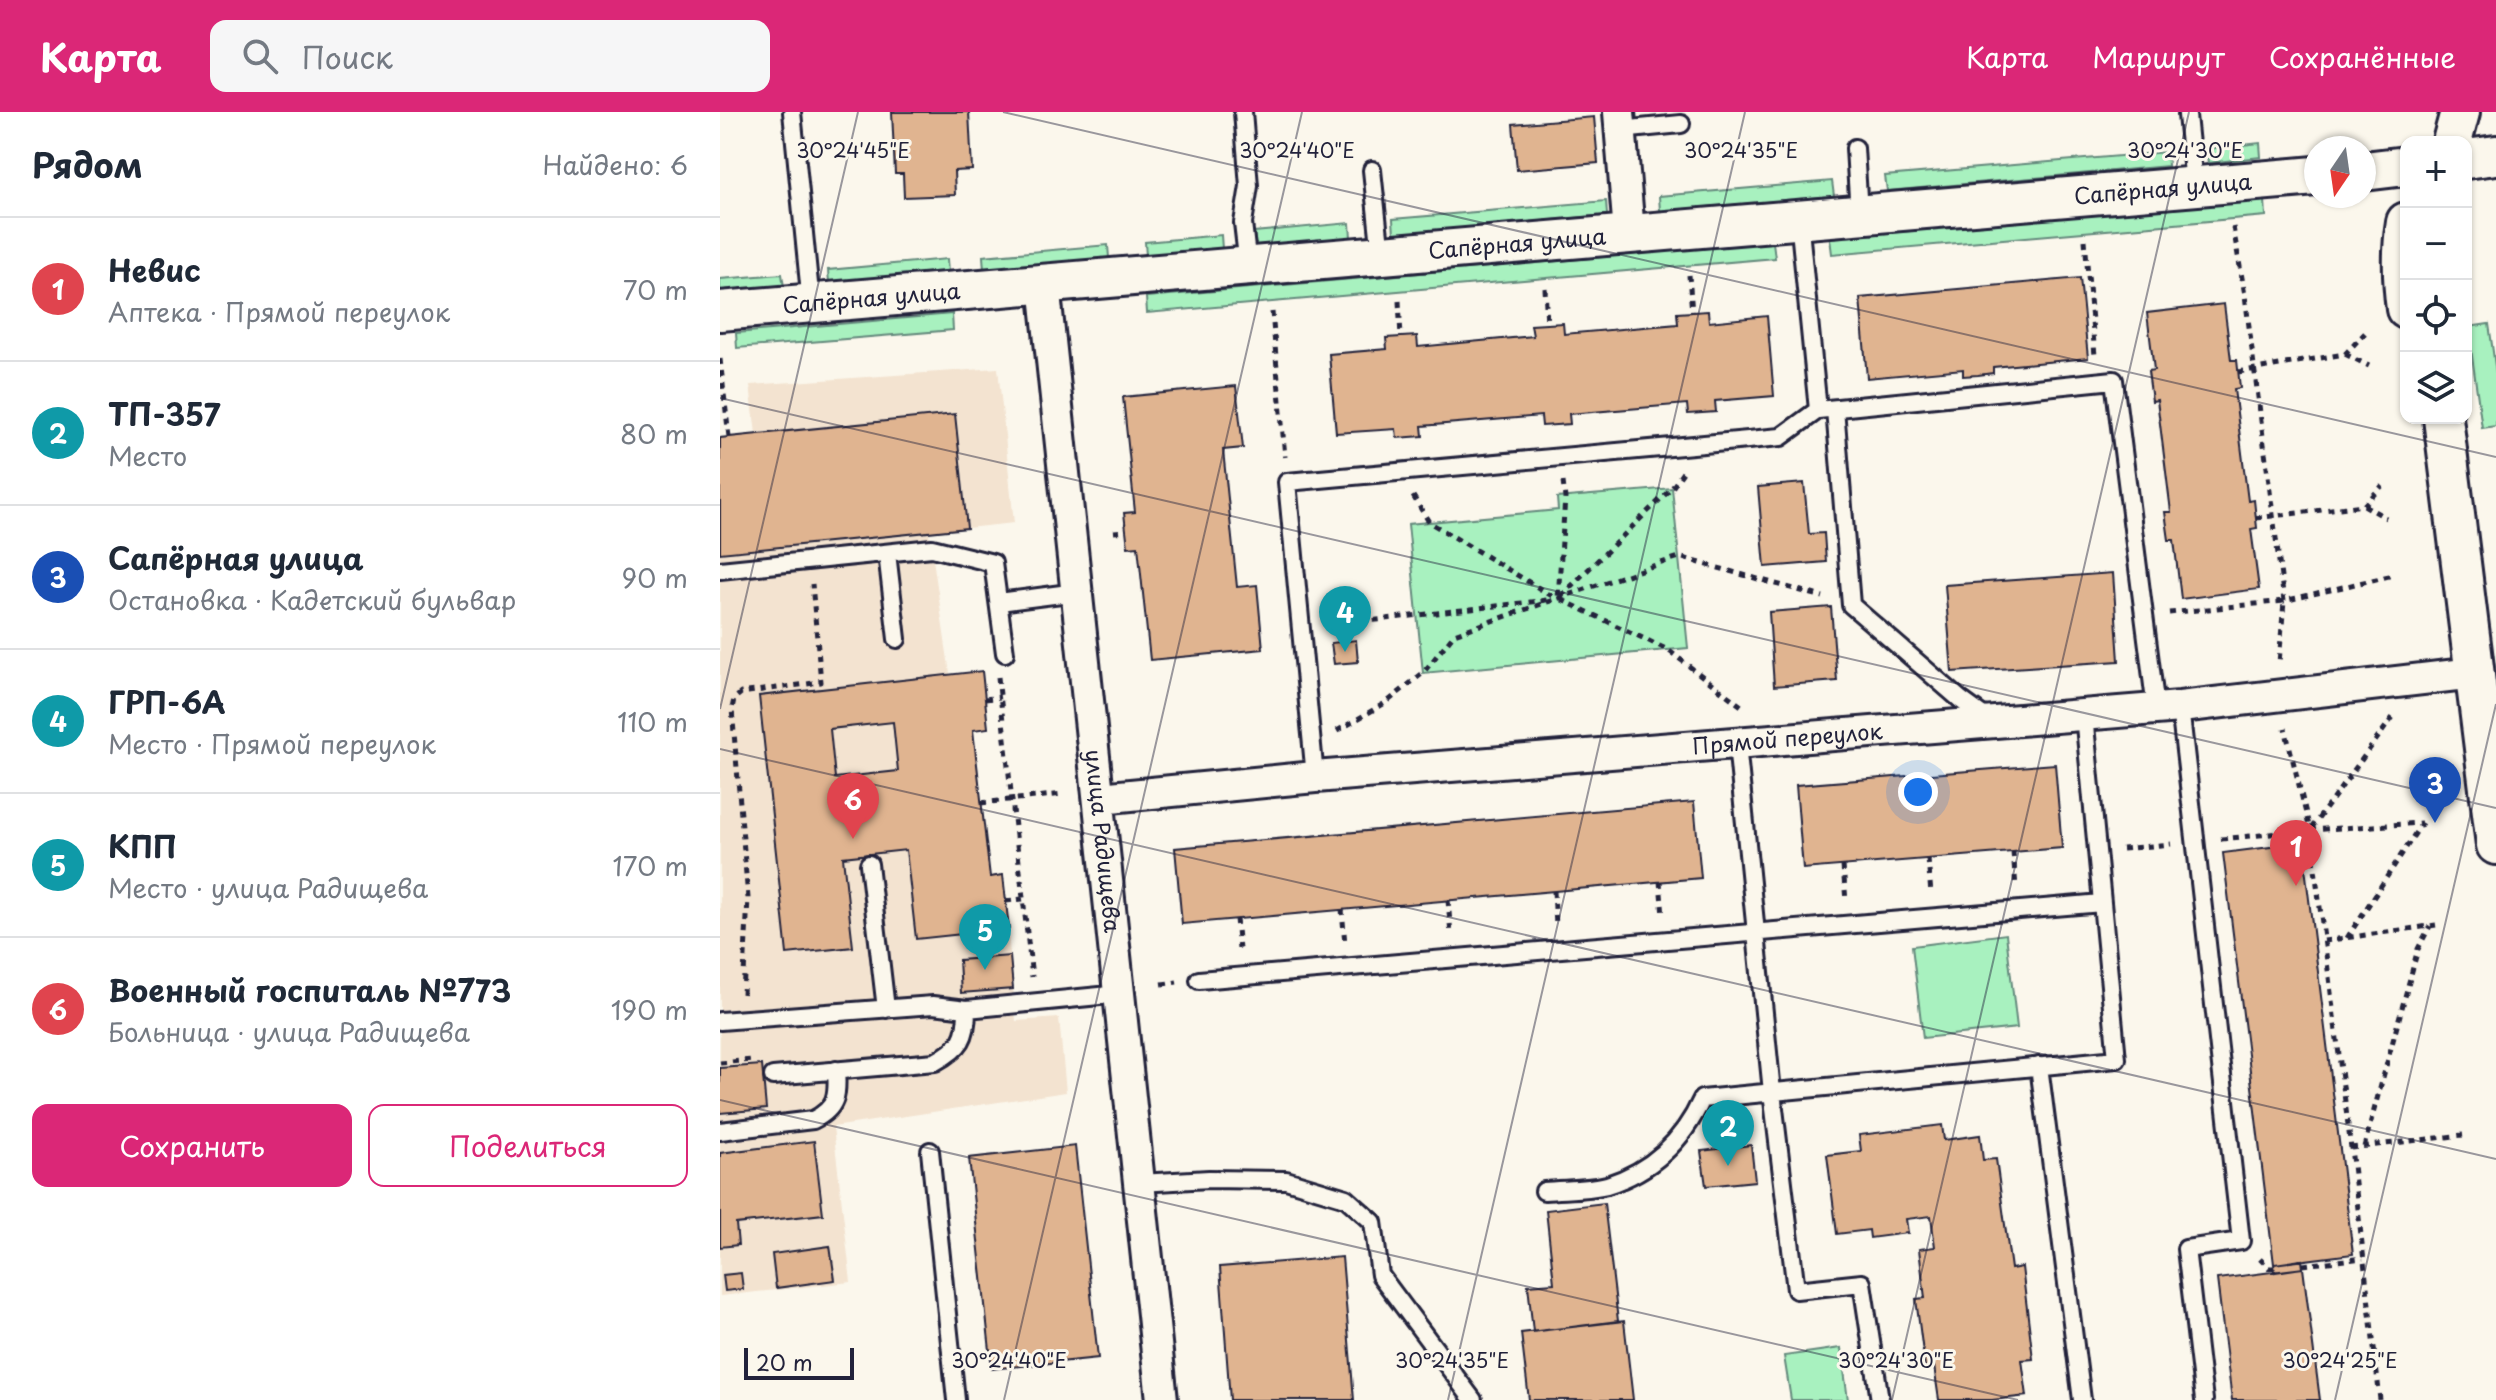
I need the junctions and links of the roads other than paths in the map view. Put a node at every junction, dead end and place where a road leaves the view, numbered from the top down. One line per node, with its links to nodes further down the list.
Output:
1 (792, 112): 22 (lane)
2 (1243, 112): 20 (lane)
3 (2460, 112): 7 (street)
4 (2187, 115): 15 (lane)
5 (1619, 121): 6 (lane); 18 (street)
6 (1681, 124)
7 (2454, 136)
8 (1855, 148): 16 (lane)
9 (2496, 155): 10 (street)
10 (2472, 158)
11 (2400, 167): 13 (street)
12 (1372, 170): 19 (lane)
13 (2376, 170)
14 (2304, 177): 15 (street, Сапёрная улица)
15 (2194, 184): 16 (street, Сапёрная улица)
16 (1859, 214): 17 (street, Сапёрная улица)
17 (1799, 219): 18 (street, Сапёрная улица); 24 (lane)
18 (1629, 233): 19 (street, Сапёрная улица)
19 (1381, 255): 20 (street, Сапёрная улица)
20 (1248, 268): 21 (street, Сапёрная улица)
21 (1044, 284): 22 (street, Сапёрная улица); 28 (street, улица Радищева)
22 (811, 304): 23 (street, Сапёрная улица)
23 (720, 311)
24 (1826, 410): 33 (lane); 35 (lane); 37 (lane)
25 (2444, 424): 32 (street)
26 (887, 553): 27 (lane); 29 (lane); 30 (lane)
27 (720, 570)
28 (1077, 592): 29 (lane); 38 (street, улица Радищева)
29 (999, 602): 31 (lane)
30 (897, 639)
31 (1005, 653)
32 (2474, 673): 33 (street, Прямой переулок); 39 (street)
33 (2168, 708): 34 (street, Прямой переулок); 61 (lane)
34 (2084, 715): 35 (street, Прямой переулок); 41 (lane)
35 (1992, 723): 36 (street, Прямой переулок)
36 (1737, 744): 37 (street, Прямой переулок); 42 (lane)
37 (1315, 777): 38 (street, Прямой переулок)
38 (1100, 798): 44 (street, улица Радищева)
39 (2496, 845)
40 (869, 864): 45 (lane)
41 (2102, 903): 42 (lane); 48 (lane)
42 (1756, 932): 43 (lane); 51 (lane)
43 (1199, 980)
44 (1120, 994): 46 (lane); 54 (street, улица Радищева)
45 (886, 1009): 46 (lane); 47 (lane)
46 (967, 1009): 49 (lane)
47 (720, 1021)
48 (2039, 1066): 51 (lane); 60 (lane)
49 (836, 1070): 50 (lane); 52 (lane)
50 (773, 1076)
51 (1772, 1092): 55 (lane); 59 (lane)
52 (720, 1131)
53 (930, 1151): 56 (lane)
54 (1140, 1183): 57 (street, улица Радищева); 58 (lane)
55 (1544, 1191)
56 (956, 1400)
57 (1162, 1400)
58 (1473, 1400)
59 (1880, 1400)
60 (2082, 1400)
61 (2204, 1400)

